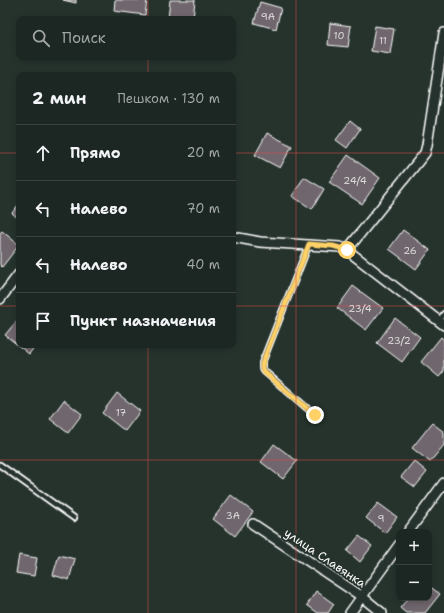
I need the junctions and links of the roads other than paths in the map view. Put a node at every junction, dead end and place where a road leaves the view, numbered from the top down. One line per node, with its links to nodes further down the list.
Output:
1 (444, 33): 4 (street)
2 (236, 238): 3 (street)
3 (309, 244): 4 (street); 8 (lane)
4 (347, 250): 7 (street)
5 (16, 278): 6 (street)
6 (0, 298)
7 (442, 320)
8 (315, 415)
9 (0, 465): 11 (lane)
10 (444, 483): 13 (street)
11 (74, 518)
12 (253, 524): 15 (street, улица Славянка)
13 (410, 529)
14 (396, 549): 15 (street)
15 (361, 596): 16 (street); 17 (street, улица Славянка)
16 (350, 613)
17 (382, 613)

